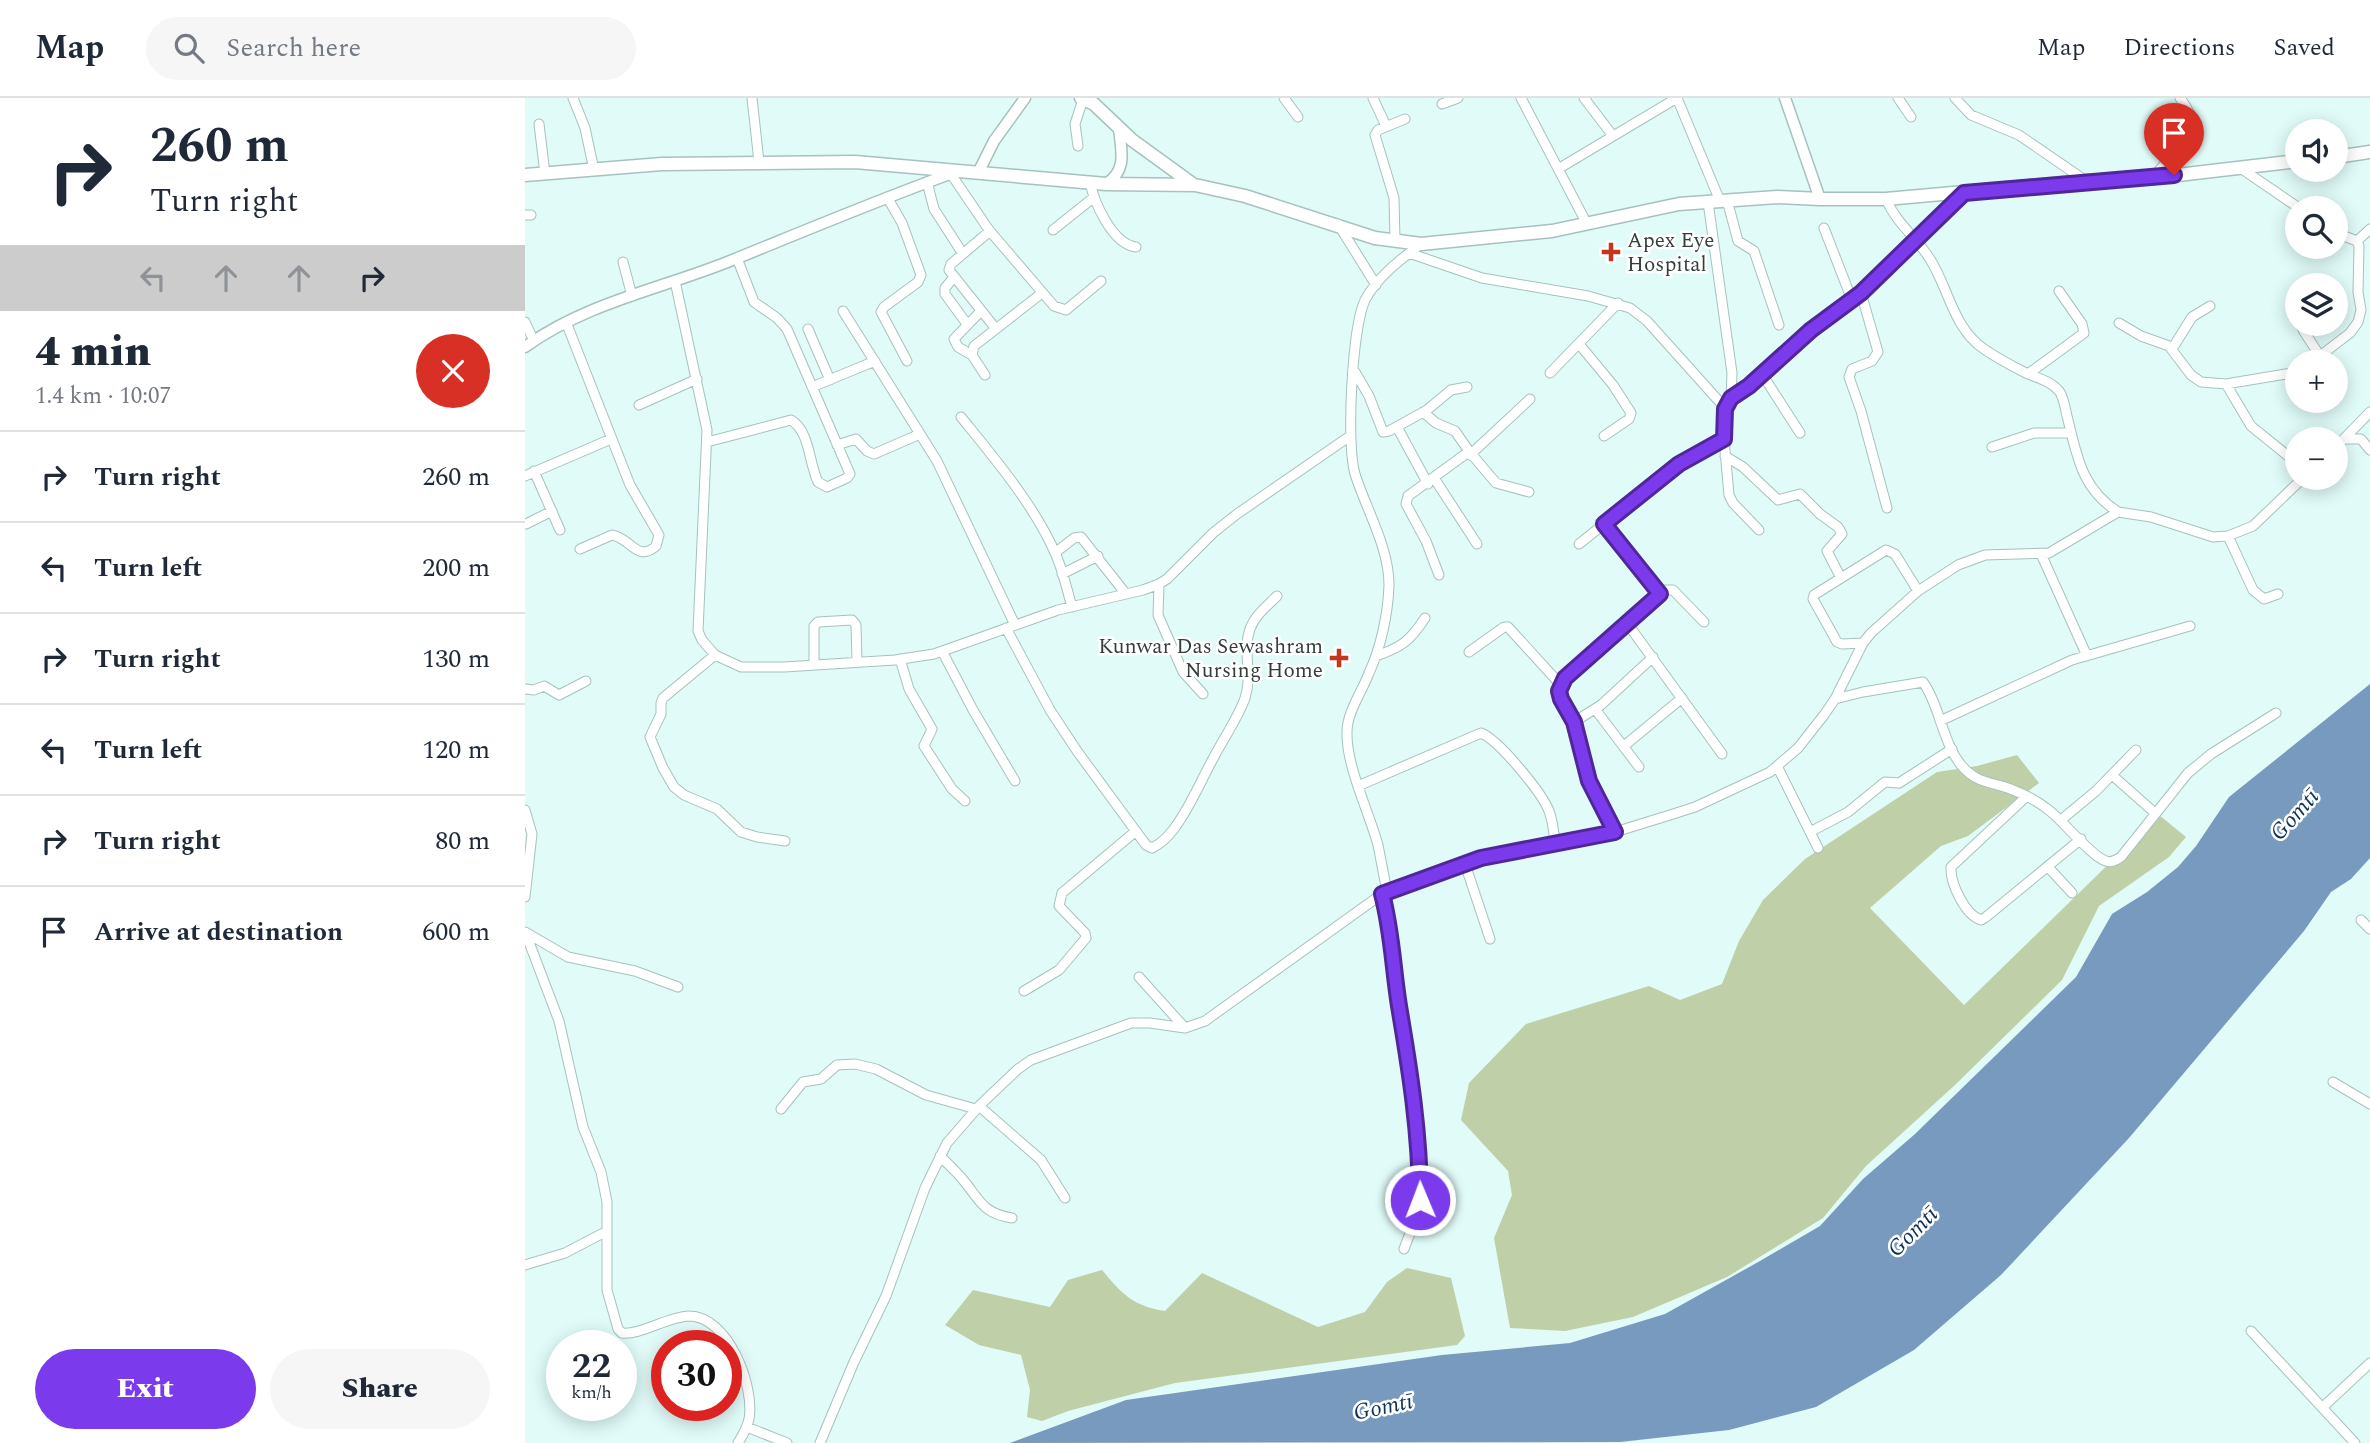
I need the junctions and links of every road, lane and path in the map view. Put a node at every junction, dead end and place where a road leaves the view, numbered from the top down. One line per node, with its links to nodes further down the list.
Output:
1 (573, 98): 30 (street)
2 (753, 98): 26 (street)
3 (1025, 98): 32 (street)
4 (1284, 98): 16 (street)
5 (1373, 98): 20 (street)
6 (1458, 98): 15 (street)
7 (1521, 98): 29 (street)
8 (1584, 98): 22 (street)
9 (1785, 98): 45 (street)
10 (1898, 98): 17 (street)
11 (1955, 98): 36 (street)
12 (2181, 98): 35 (street)
13 (1672, 99): 22 (street); 47 (street)
14 (1087, 100): 21 (main road); 23 (street)
15 (1442, 104)
16 (1298, 117)
17 (1911, 117)
18 (1405, 119): 20 (street)
19 (539, 124): 33 (street)
20 (1386, 126): 56 (street)
21 (1119, 128): 39 (street); 40 (main road)
22 (1613, 136): 29 (street)
23 (1078, 146)
24 (2370, 152): 25 (main road)
25 (2348, 155)
26 (759, 162): 30 (main road); 31 (main road)
27 (2285, 162): 28 (main road)
28 (2238, 166): 35 (main road); 44 (street)
29 (1558, 169): 49 (street)
30 (594, 170): 33 (main road)
31 (954, 173): 32 (main road); 37 (street); 53 (street)
32 (978, 173): 38 (main road)
33 (545, 174): 34 (main road)
34 (525, 175)
35 (2153, 178): 36 (main road)
36 (2087, 181): 41 (main road)
37 (927, 182): 42 (street); 61 (street)
38 (1090, 182): 39 (main road); 43 (street)
39 (1106, 184): 40 (main road)
40 (1195, 186): 48 (main road)
41 (1964, 193): 46 (main road); 55 (street)
42 (887, 197): 62 (street); 91 (street)
43 (1093, 198): 52 (street); 59 (street)
44 (2285, 198)
45 (1820, 199): 46 (main road); 47 (main road)
46 (1887, 199): 55 (street)
47 (1718, 201): 49 (main road); 82 (street); 103 (street)
48 (1338, 224): 56 (main road); 67 (street)
49 (1587, 224): 58 (main road)
50 (1824, 228): 72 (street)
51 (2370, 229): 57 (street)
52 (1053, 230)
53 (990, 231): 61 (street); 69 (street)
54 (2348, 238): 57 (street)
55 (1916, 240): 70 (street); 96 (street)
56 (1395, 241): 58 (main road)
57 (2357, 241): 77 (street)
58 (1421, 244): 60 (street)
59 (1136, 247)
60 (1409, 253): 67 (street); 73 (street)
61 (963, 254): 64 (street)
62 (737, 258): 65 (street); 101 (street)
63 (623, 262): 71 (street)
64 (954, 277): 76 (street); 81 (street)
65 (675, 281): 71 (street); 98 (street)
66 (1101, 281): 69 (street)
67 (1376, 285): 92 (street)
68 (2059, 290): 96 (street)
69 (1041, 293): 84 (street)
70 (1861, 293): 72 (street); 131 (street)
71 (632, 296): 79 (street)
72 (1851, 300): 95 (street)
73 (1618, 303): 86 (street); 106 (street)
74 (2210, 306): 87 (street)
75 (843, 310): 90 (street)
76 (981, 311): 81 (street); 84 (street)
77 (2366, 312): 88 (street)
78 (525, 321): 85 (street)
79 (566, 322): 85 (street); 117 (street)
80 (2119, 323): 87 (street)
81 (967, 324): 89 (street)
82 (1779, 326)
83 (808, 329): 99 (street)
84 (996, 329): 89 (street)
85 (530, 344)
86 (1579, 344): 93 (street); 116 (street)
87 (2172, 349): 100 (street)
88 (2328, 350)
89 (972, 355): 94 (street)
90 (875, 361): 99 (street); 113 (street)
91 (907, 361)
92 (1354, 370): 110 (street); 115 (street)
93 (1550, 373)
94 (985, 374)
95 (1762, 374): 103 (street); 111 (street)
96 (2028, 374): 112 (street)
97 (2285, 374): 100 (street)
98 (697, 379): 105 (street); 120 (street)
99 (830, 380): 101 (street)
100 (2226, 384): 124 (street)
101 (812, 387): 121 (street)
102 (1467, 387): 108 (street)
103 (1731, 398): 106 (street)
104 (1530, 399): 125 (street)
105 (639, 405)
106 (1725, 409): 118 (street)
107 (2370, 411): 114 (street)
108 (1423, 412): 110 (street); 125 (street)
109 (961, 417): 142 (street)
110 (1397, 427): 128 (street)
111 (1800, 433)
112 (2071, 433): 122 (street); 133 (street)
113 (920, 434): 121 (street); 158 (street)
114 (2348, 435)
115 (1350, 436): 148 (street); 164 (street)
116 (1604, 436)
117 (611, 439): 127 (street); 141 (street)
118 (1724, 439): 126 (street); 135 (street)
119 (2348, 439): 123 (street)
120 (707, 442): 121 (street); 163 (street)
121 (837, 445)
122 (1993, 447)
123 (2370, 450)
124 (2285, 453)
125 (1471, 454): 128 (street); 130 (street)
126 (1725, 456): 137 (street); 147 (street)
127 (530, 473): 132 (street)
128 (1431, 481): 139 (street); 146 (street)
129 (2290, 490): 138 (street)
130 (1529, 492)
131 (1887, 508)
132 (552, 511): 134 (street); 136 (street)
133 (2118, 512): 138 (street); 143 (street)
134 (526, 524)
135 (1604, 524): 140 (street); 151 (street)
136 (560, 530)
137 (1759, 530)
138 (2228, 536): 152 (street)
139 (1476, 544)
140 (1579, 544)
141 (580, 549)
142 (1055, 552): 144 (street); 145 (street)
143 (2041, 554): 149 (street); 165 (street)
144 (1098, 556): 145 (street); 150 (street)
145 (1062, 574): 154 (street)
146 (1439, 575)
147 (1841, 578): 149 (street); 160 (street)
148 (1159, 584): 150 (street); 173 (street)
149 (1918, 590): 160 (street)
150 (1126, 594): 154 (street)
151 (1660, 594): 156 (street); 157 (street)
152 (2278, 594)
153 (1277, 596): 194 (street)
154 (1072, 607): 158 (street)
155 (1425, 618): 164 (street)
156 (1704, 622)
157 (1627, 623): 166 (street); 171 (street)
158 (1011, 626): 161 (street); 194 (street)
159 (2190, 626): 165 (street)
160 (1863, 643): 175 (street)
161 (942, 651): 167 (street); 187 (street)
162 (1469, 652): 171 (street)
163 (715, 655): 169 (street); 198 (street)
164 (1376, 656): 188 (street)
165 (2087, 656): 178 (street)
166 (1653, 657): 174 (street); 176 (street)
167 (900, 659): 168 (street); 190 (street)
168 (857, 662): 169 (street); 169 (street)
169 (814, 664)
170 (586, 681): 172 (street)
171 (1560, 684): 179 (street)
172 (525, 689)
173 (1203, 694)
174 (1682, 698): 180 (street); 183 (street)
175 (1835, 699): 178 (street); 184 (street)
176 (1595, 709): 179 (street); 180 (street)
177 (2276, 713): 192 (street)
178 (1940, 720): 181 (street)
179 (1574, 722): 195 (street)
180 (1624, 746): 185 (street)
181 (1952, 749): 189 (street); 196 (street)
182 (2137, 750): 186 (street)
183 (1722, 754)
184 (1777, 766): 195 (street); 196 (street)
185 (1639, 767)
186 (2112, 775): 192 (street); 193 (street)
187 (1015, 781)
188 (1358, 786): 199 (street); 203 (street)
189 (2027, 796): 193 (street); 202 (street)
190 (965, 801)
191 (525, 810): 205 (street)
192 (2155, 813): 197 (street)
193 (2061, 820): 197 (street)
194 (1136, 831): 212 (street)
195 (1615, 832): 199 (street)
196 (1810, 832): 200 (street)
197 (2081, 839): 202 (street)
198 (785, 841)
199 (1555, 844): 201 (street)
200 (1818, 848)
201 (1465, 864): 203 (street); 209 (street)
202 (2048, 867): 204 (street)
203 (1385, 893): 213 (street); 222 (street)
204 (2072, 894)
205 (525, 897)
206 (2361, 920): 207 (street)
207 (2370, 929)
208 (525, 934): 211 (street); 221 (street)
209 (1490, 939)
210 (1139, 977): 213 (street)
211 (678, 987)
212 (1024, 991)
213 (1185, 1028): 216 (street)
214 (2333, 1082): 215 (street)
215 (2370, 1104)
216 (977, 1108): 217 (street); 218 (street); 219 (street)
217 (781, 1109)
218 (940, 1156): 220 (street); 230 (street)
219 (1065, 1198)
220 (1012, 1218)
221 (607, 1231): 223 (street); 227 (street)
222 (1404, 1248)
223 (525, 1265)
224 (2251, 1331): 226 (street)
225 (2370, 1363): 226 (street)
226 (2323, 1408): 231 (street)
227 (747, 1426): 228 (street); 229 (street)
228 (737, 1443)
229 (787, 1443)
230 (820, 1443)
231 (2355, 1443)

